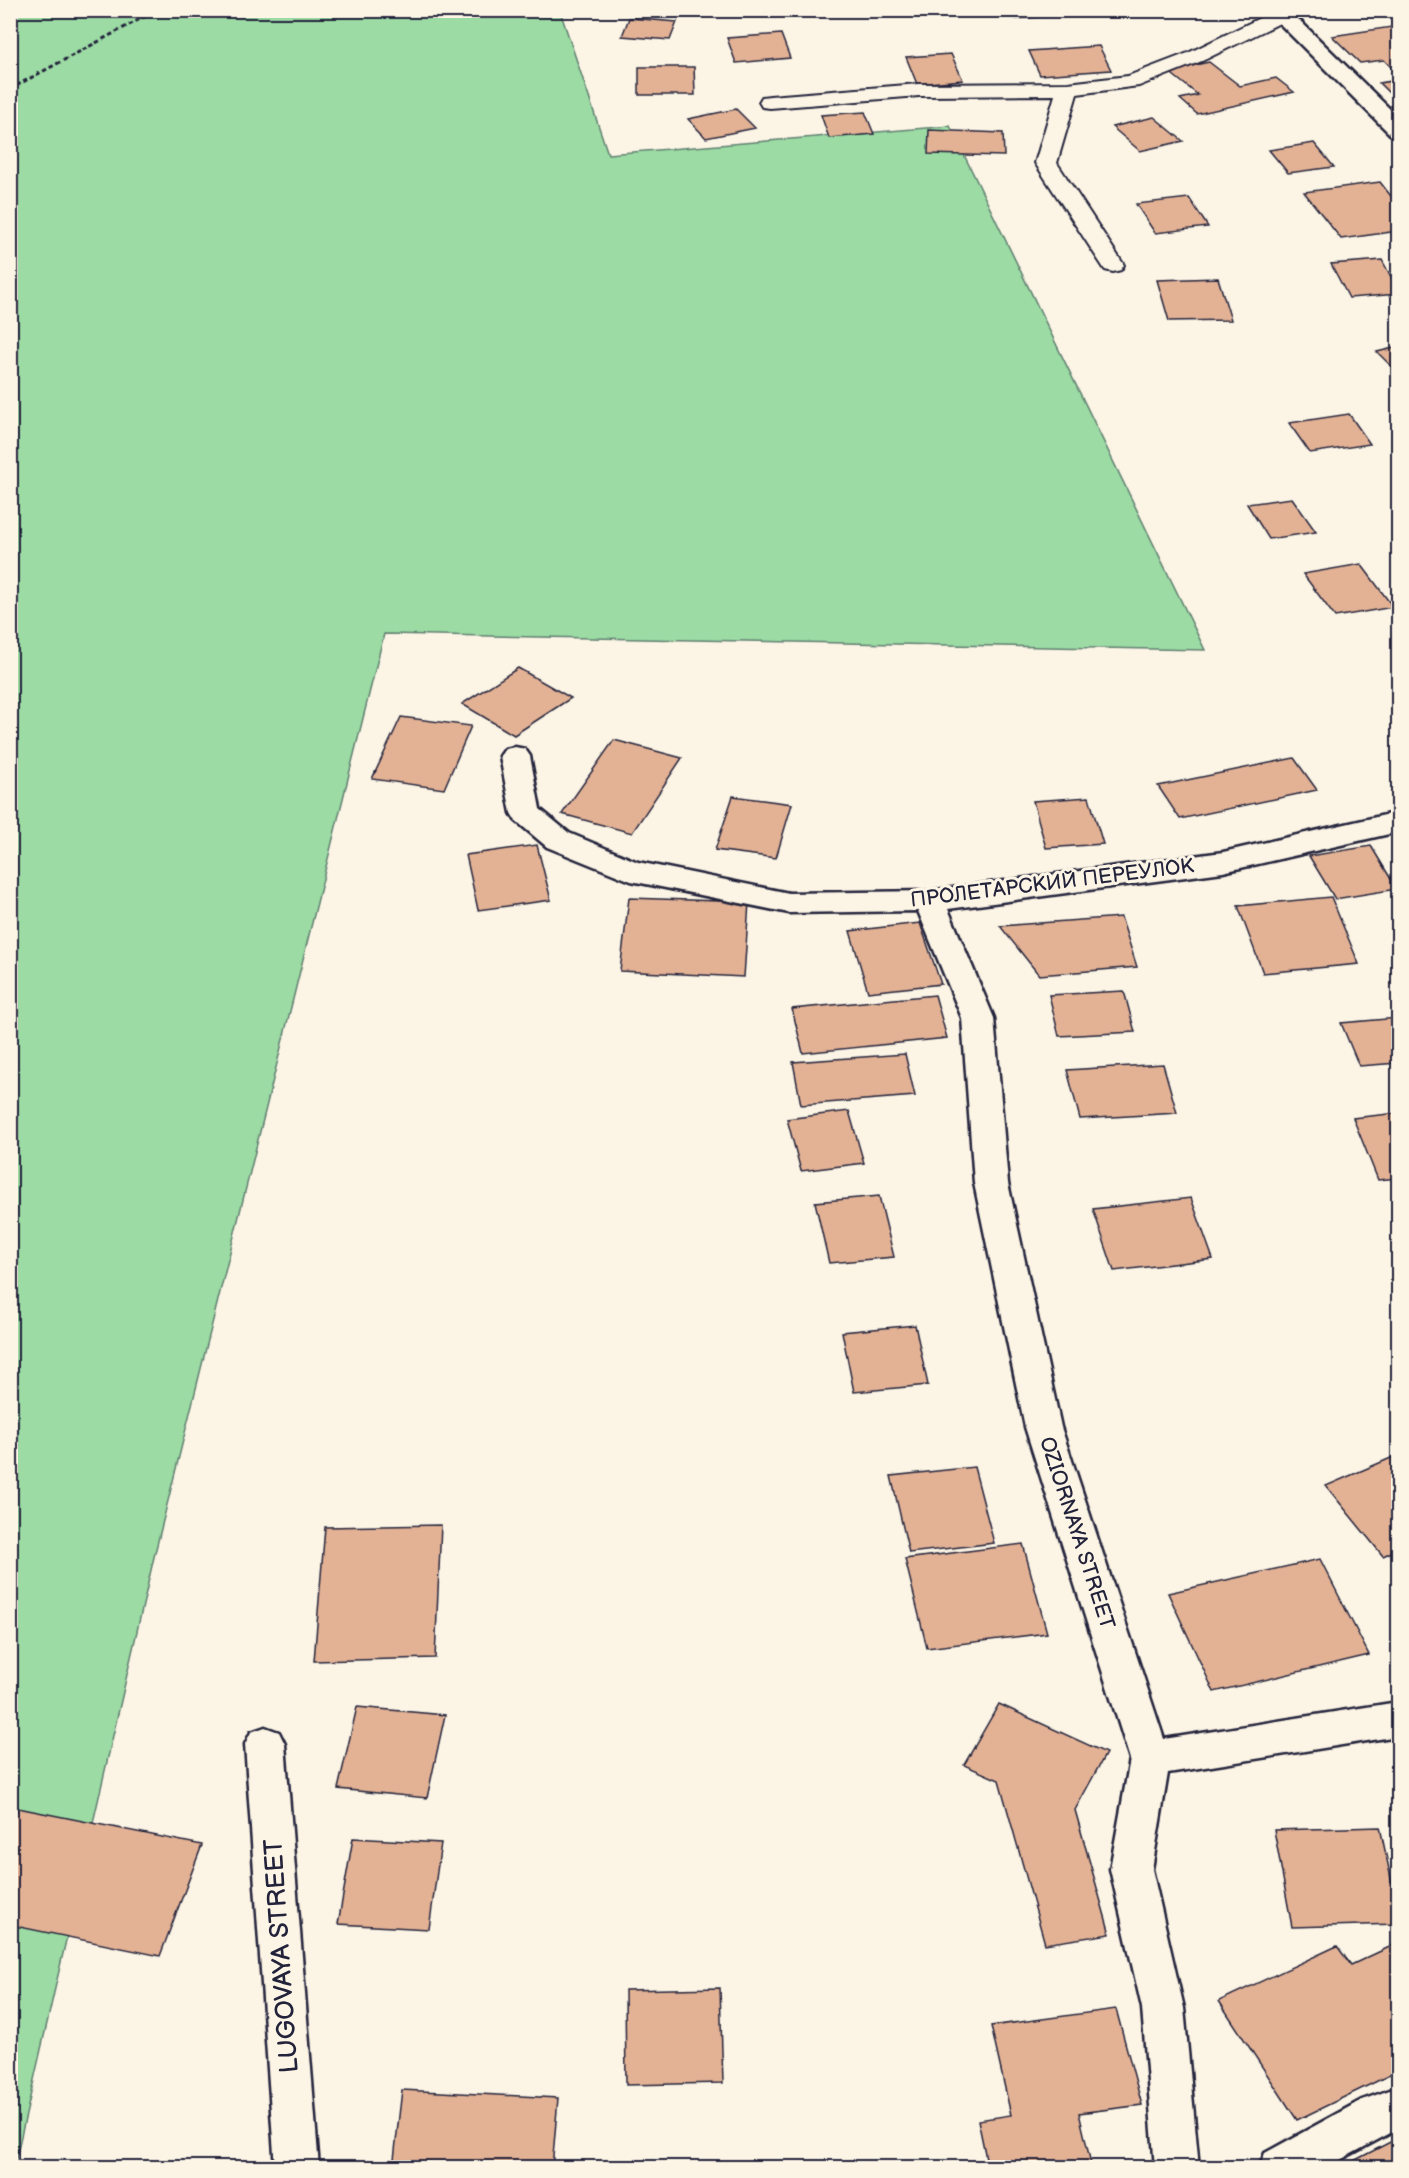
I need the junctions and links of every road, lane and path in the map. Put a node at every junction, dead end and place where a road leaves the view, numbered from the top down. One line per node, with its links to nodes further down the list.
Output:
1 (157, 10): 3 (path)
2 (1279, 13): 4 (lane); 6 (street)
3 (10, 89)
4 (1068, 89): 5 (lane); 7 (lane)
5 (770, 102)
6 (1398, 129)
7 (1113, 264)
8 (515, 756): 10 (street, ПРОЛЕТАРСКИЙ ПЕРЕУЛОК)
9 (1398, 822): 10 (street, ПРОЛЕТАРСКИЙ ПЕРЕУЛОК)
10 (930, 901): 13 (street, OZIORNAYA STREET)
11 (1398, 1719): 13 (street)
12 (266, 1744): 15 (street, LUGOVAYA STREET)
13 (1150, 1759): 16 (street, OZIORNAYA STREET)
14 (1398, 2108): 17 (street)
15 (297, 2168)
16 (1177, 2168)
17 (1281, 2168)

